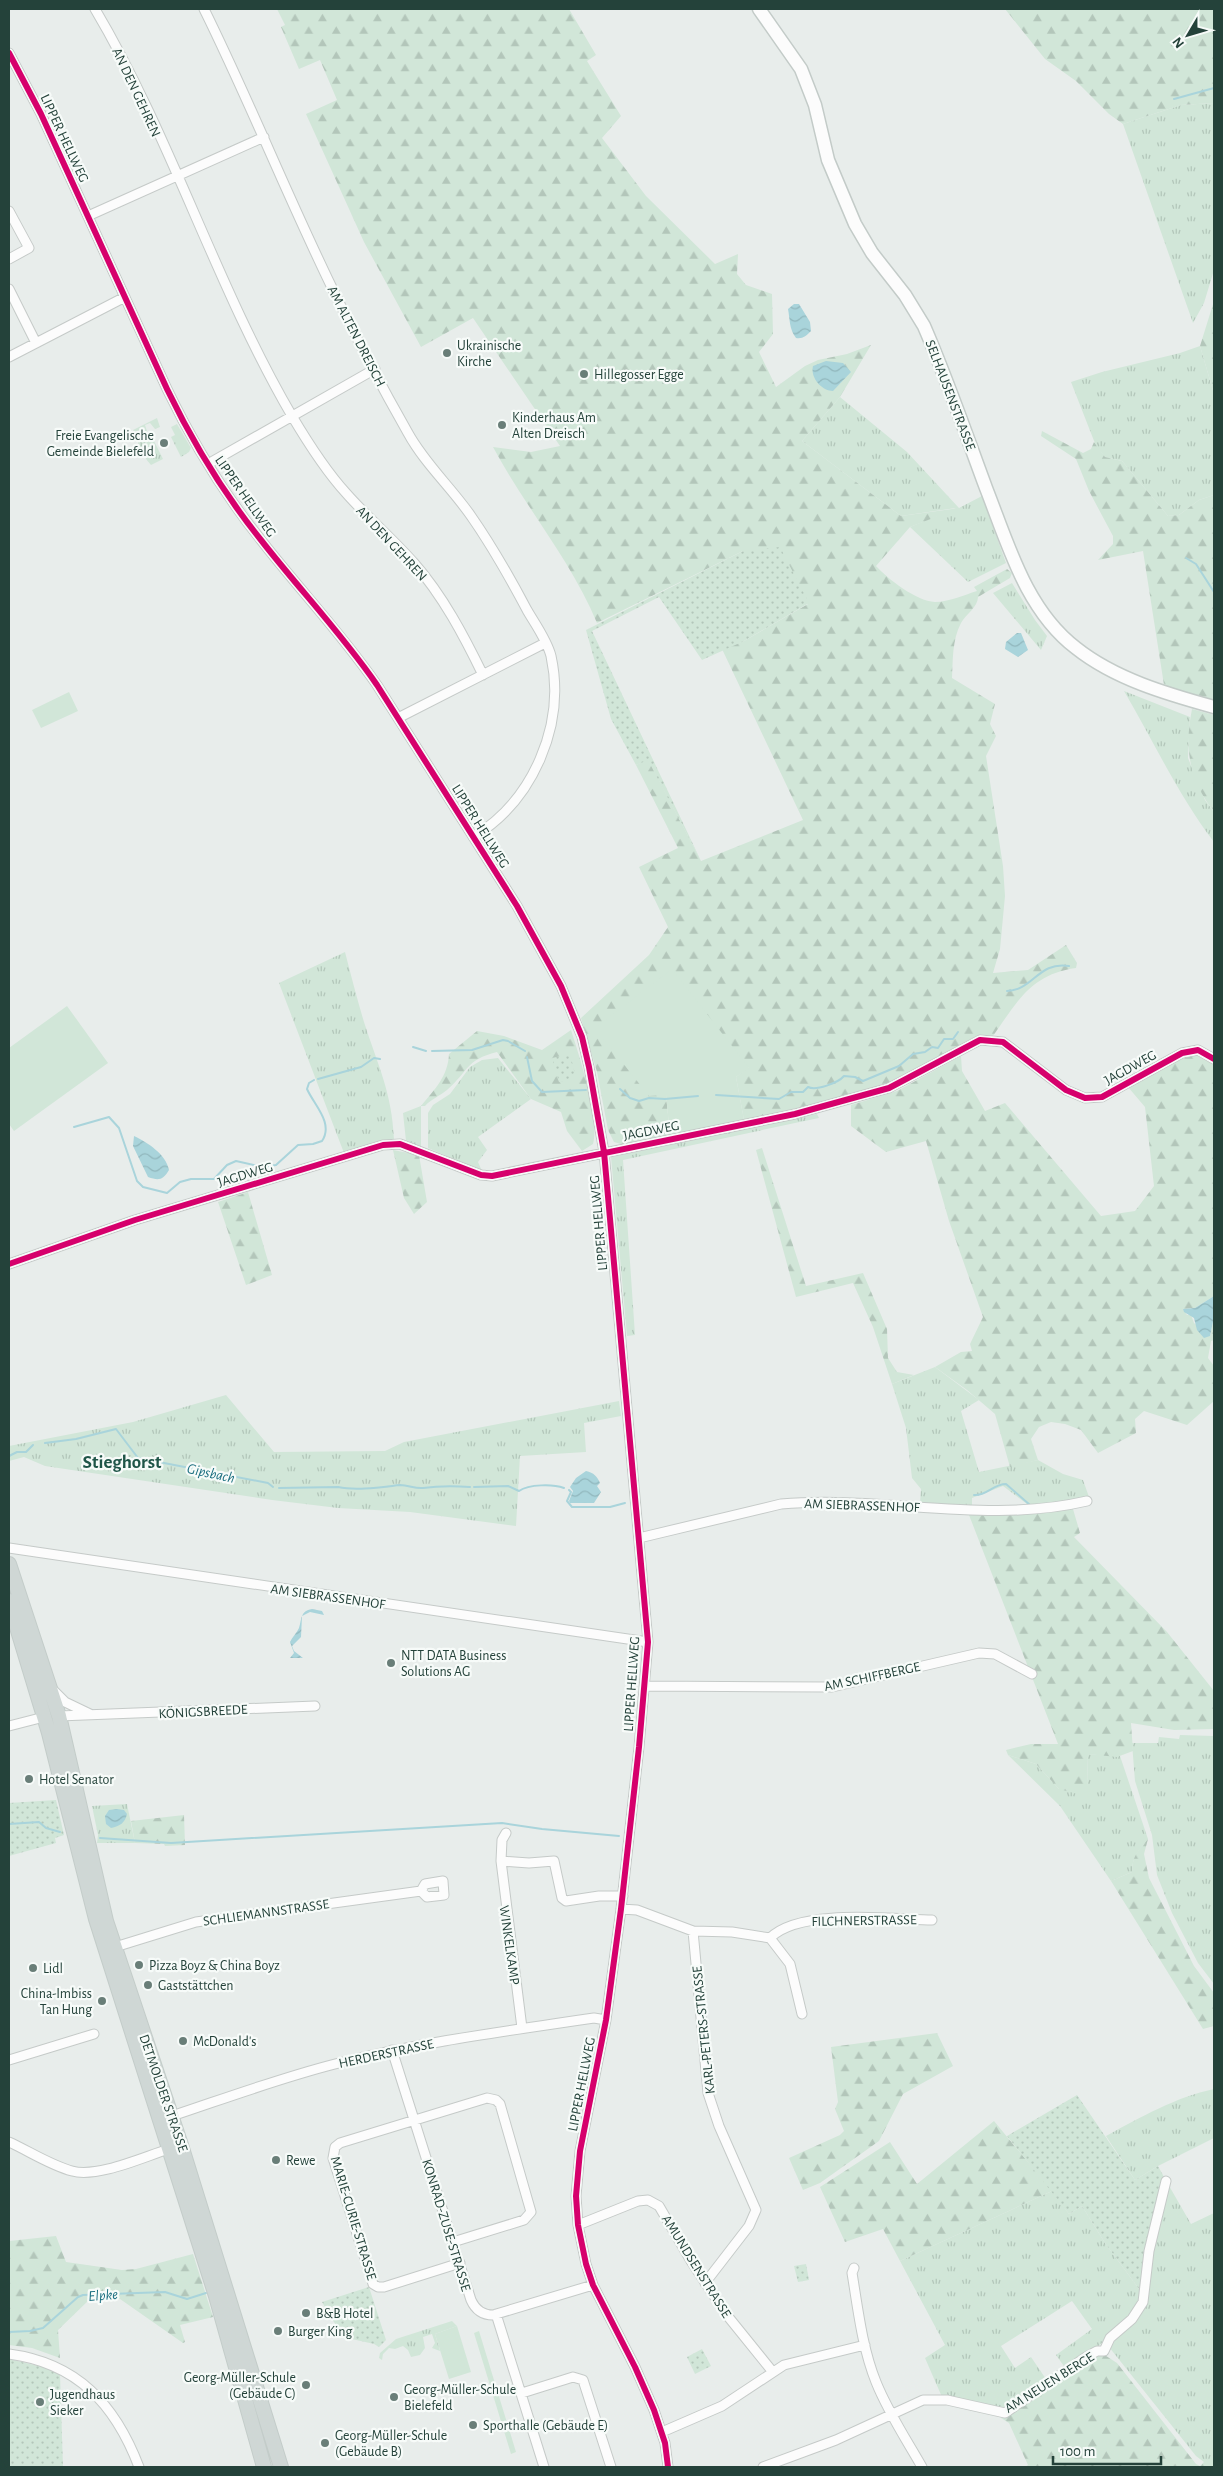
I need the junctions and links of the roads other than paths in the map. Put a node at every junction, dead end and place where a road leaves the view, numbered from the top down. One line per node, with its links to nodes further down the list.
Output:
1 (95, 9): 6 (street, AN DEN GEHREN)
2 (204, 9): 5 (street, AM ALTEN DREISCH)
3 (759, 9): 19 (street, SELHAUSENSTRASSE)
4 (9, 53): 8 (street, LIPPER HELLWEG)
5 (264, 137): 6 (street); 14 (street, AM ALTEN DREISCH)
6 (177, 176): 8 (street); 15 (street, AN DEN GEHREN)
7 (9, 211): 9 (street)
8 (88, 216): 11 (street, LIPPER HELLWEG)
9 (9, 259)
10 (9, 289): 12 (street)
11 (125, 297): 12 (street); 16 (street, LIPPER HELLWEG)
12 (36, 343): 13 (street)
13 (9, 357)
14 (375, 369): 15 (street); 17 (street, AM ALTEN DREISCH)
15 (292, 416): 16 (street); 18 (street, AN DEN GEHREN)
16 (208, 464): 20 (street, LIPPER HELLWEG)
17 (545, 643): 18 (street); 21 (street, AM ALTEN DREISCH)
18 (483, 675): 20 (street)
19 (1214, 707)
20 (398, 718): 21 (street, LIPPER HELLWEG)
21 (473, 837): 23 (street, LIPPER HELLWEG)
22 (1214, 1059): 23 (street, JAGDWEG)
23 (604, 1152): 24 (street, JAGDWEG); 26 (street, LIPPER HELLWEG)
24 (9, 1264)
25 (1087, 1501): 26 (street, AM SIEBRASSENHOF)
26 (639, 1538): 30 (street, LIPPER HELLWEG)
27 (9, 1548): 30 (street, AM SIEBRASSENHOF)
28 (9, 1564): 32 (main road, DETMOLDER STRASSE)
29 (9, 1601): 37 (main road, DETMOLDER STRASSE)
30 (648, 1642): 33 (street, LIPPER HELLWEG)
31 (1032, 1674): 33 (street, AM SCHIFFBERGE)
32 (48, 1683): 35 (street, KÖNIGSBREEDE); 36 (main road, DETMOLDER STRASSE)
33 (645, 1686): 42 (street, LIPPER HELLWEG)
34 (315, 1706): 35 (street, KÖNIGSBREEDE)
35 (92, 1715): 36 (street, KÖNIGSBREEDE)
36 (59, 1716): 37 (main road); 47 (main road, DETMOLDER STRASSE)
37 (44, 1717): 38 (street); 54 (main road, DETMOLDER STRASSE)
38 (9, 1726)
39 (506, 1833): 40 (street, WINKELKAMP)
40 (500, 1861): 42 (street); 50 (street, WINKELKAMP)
41 (421, 1890): 47 (street, SCHLIEMANNSTRASSE)
42 (623, 1896): 43 (street, LIPPER HELLWEG)
43 (621, 1908): 45 (street); 49 (street, LIPPER HELLWEG)
44 (932, 1920): 46 (street, FILCHNERSTRASSE)
45 (693, 1931): 46 (street); 64 (street, KARL-PETERS-STRASSE)
46 (770, 1938): 48 (street)
47 (115, 1947): 54 (main road, DETMOLDER STRASSE)
48 (802, 2014)
49 (606, 2020): 50 (street, HERDERSTRASSE); 59 (street, LIPPER HELLWEG)
50 (522, 2028): 52 (street, HERDERSTRASSE)
51 (94, 2034): 53 (street)
52 (392, 2050): 54 (street, HERDERSTRASSE); 55 (street, KONRAD-ZUSE-STRASSE)
53 (9, 2060)
54 (166, 2118): 57 (main road, DETMOLDER STRASSE)
55 (415, 2121): 60 (street, KONRAD-ZUSE-STRASSE); 60 (street); 62 (street, MARIE-CURIE-STRASSE)
56 (9, 2142): 57 (street)
57 (175, 2147): 61 (main road, DETMOLDER STRASSE)
58 (1166, 2181): 71 (street, AM NEUEN BERGE)
59 (578, 2225): 64 (street, AMUNDSENSTRASSE); 65 (street, LIPPER HELLWEG)
60 (453, 2242): 62 (street, KONRAD-ZUSE-STRASSE)
61 (210, 2260): 74 (main road, DETMOLDER STRASSE); 75 (main road, DETMOLDER STRASSE)
62 (460, 2263): 66 (street, KONRAD-ZUSE-STRASSE)
63 (854, 2268): 67 (street)
64 (705, 2283): 69 (street, AMUNDSENSTRASSE)
65 (593, 2284): 66 (street); 72 (street, LIPPER HELLWEG)
66 (496, 2314): 70 (street)
67 (865, 2345): 69 (street); 71 (street)
68 (9, 2354): 73 (street)
69 (772, 2371): 72 (street)
70 (522, 2393): 76 (street); 77 (street)
71 (892, 2413): 79 (street, AM NEUEN BERGE); 80 (street)
72 (662, 2432): 78 (street, LIPPER HELLWEG)
73 (139, 2467)
74 (264, 2467)
75 (281, 2467)
76 (544, 2467)
77 (612, 2467)
78 (668, 2467)
79 (763, 2467)
80 (922, 2467)

